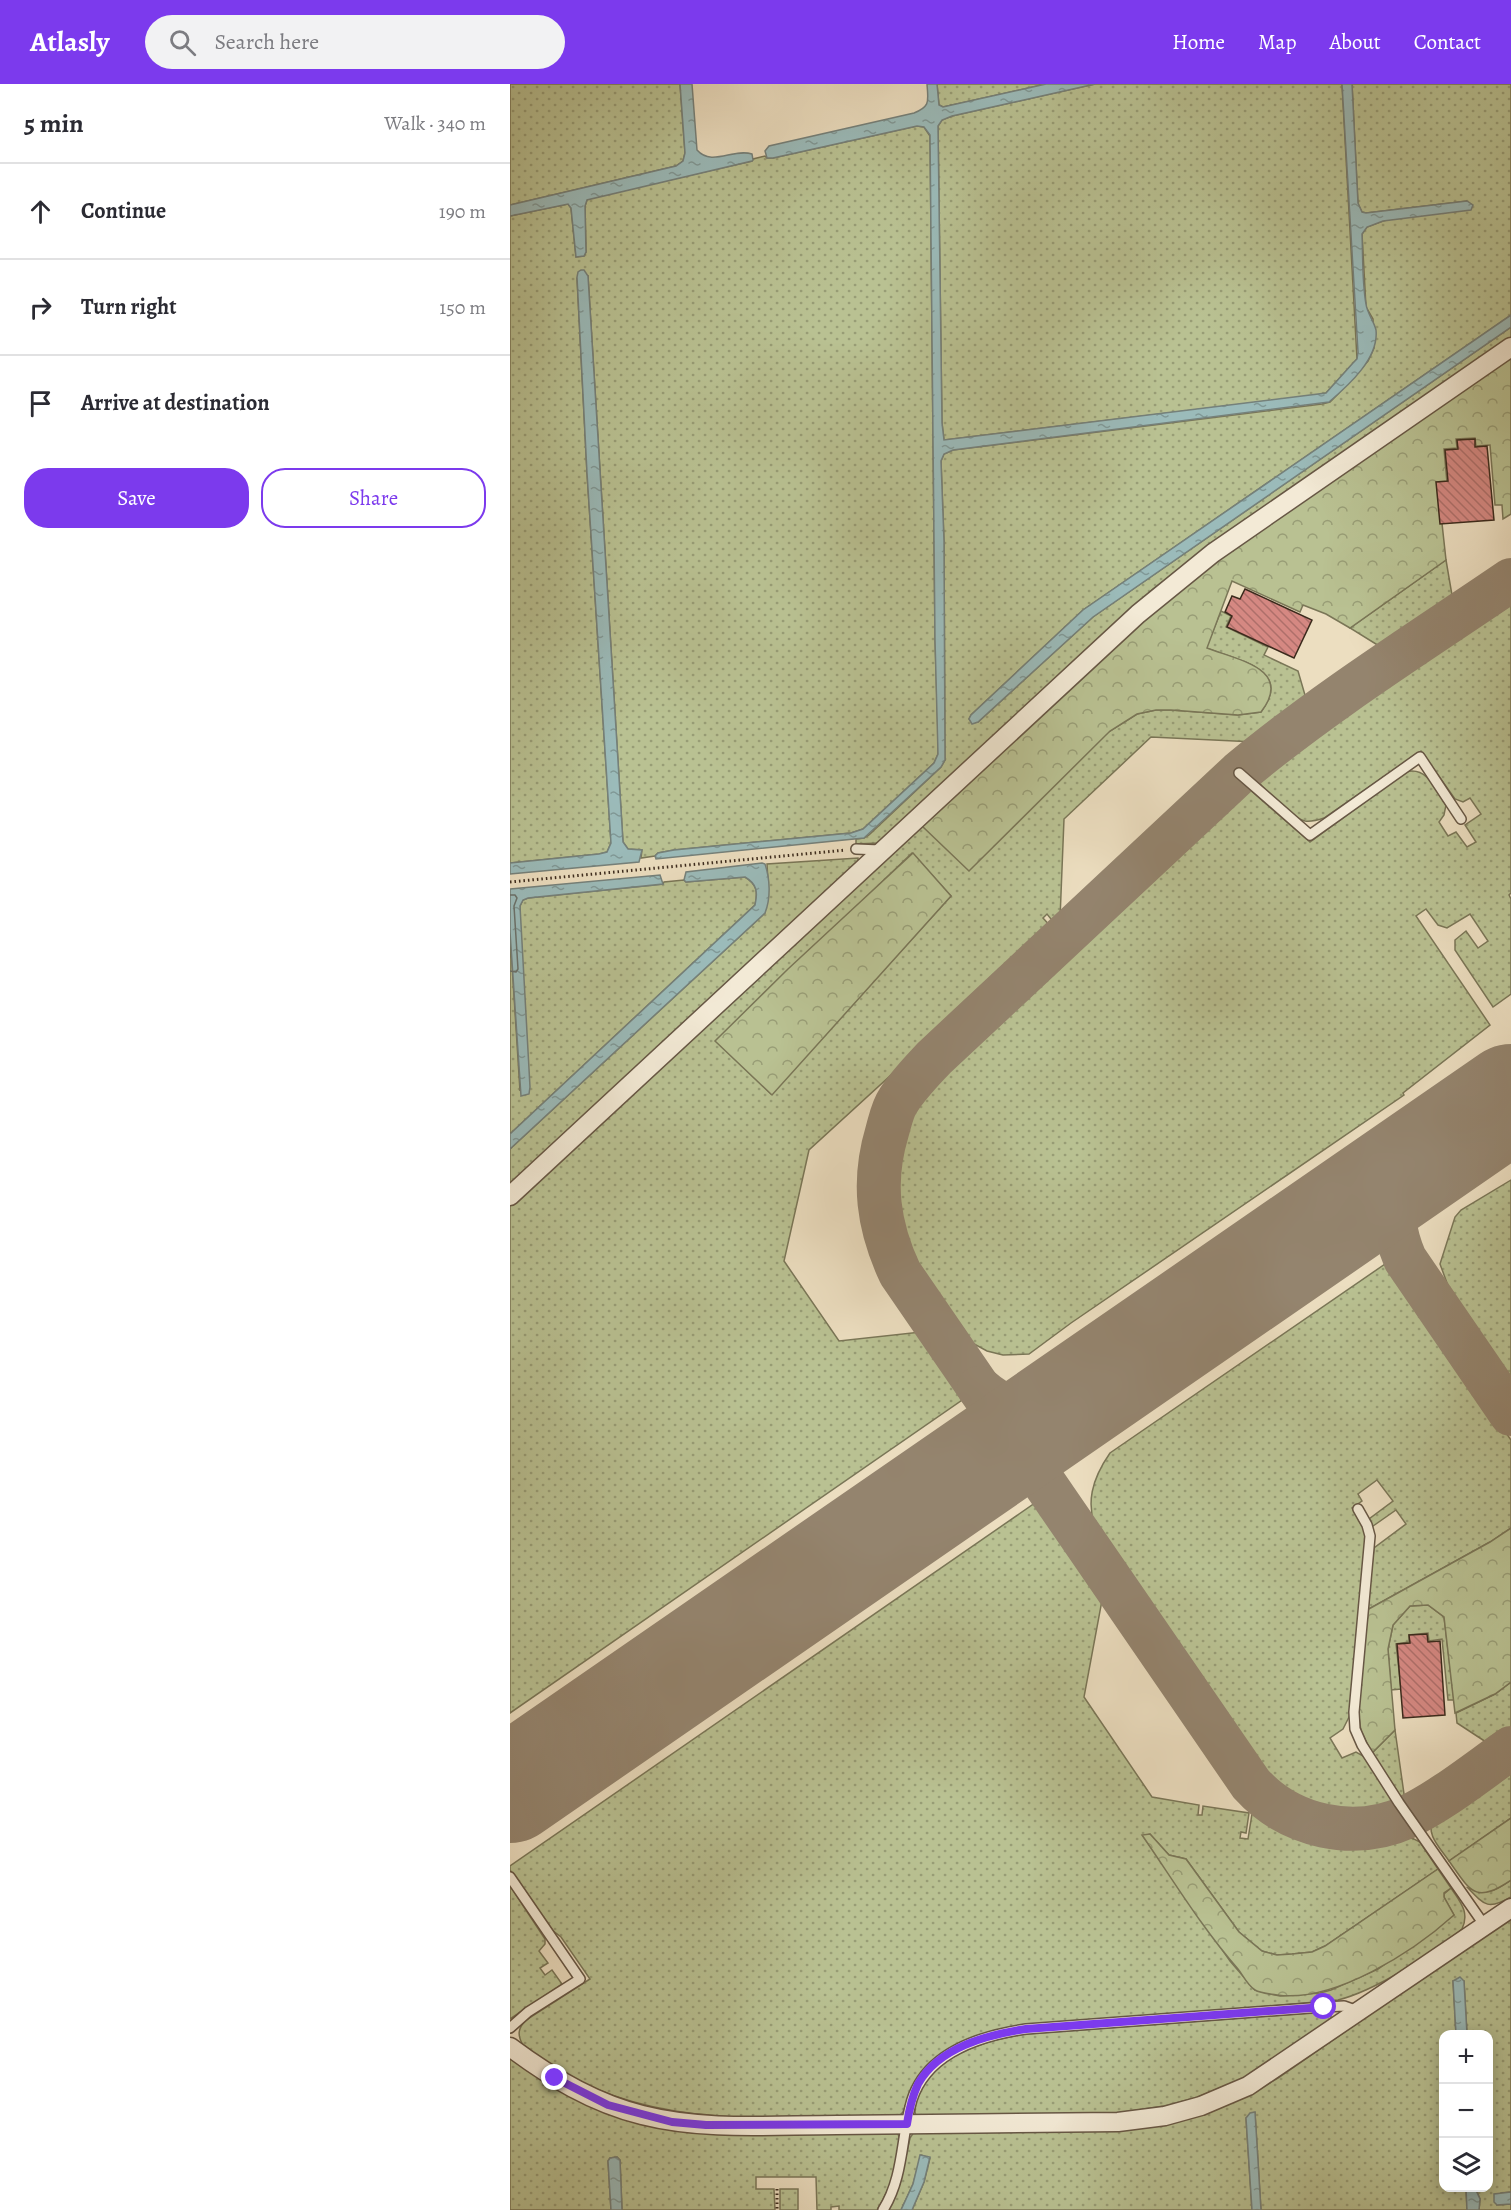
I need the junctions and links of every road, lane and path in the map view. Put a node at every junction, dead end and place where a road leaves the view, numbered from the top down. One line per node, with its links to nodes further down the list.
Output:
1 (1511, 347): 5 (street)
2 (1239, 773): 3 (lane)
3 (1461, 819)
4 (856, 849): 5 (lane); 6 (path)
5 (884, 850): 7 (street)
6 (510, 882)
7 (510, 1196)
8 (1358, 1509): 11 (lane)
9 (510, 1877): 13 (lane)
10 (1511, 1908): 11 (street)
11 (1485, 1926): 12 (street)
12 (1360, 2012): 15 (street); 15 (lane)
13 (510, 2028)
14 (510, 2047): 15 (street)
15 (907, 2124): 18 (lane)
16 (777, 2189): 17 (path)
17 (777, 2210)
18 (883, 2210)

